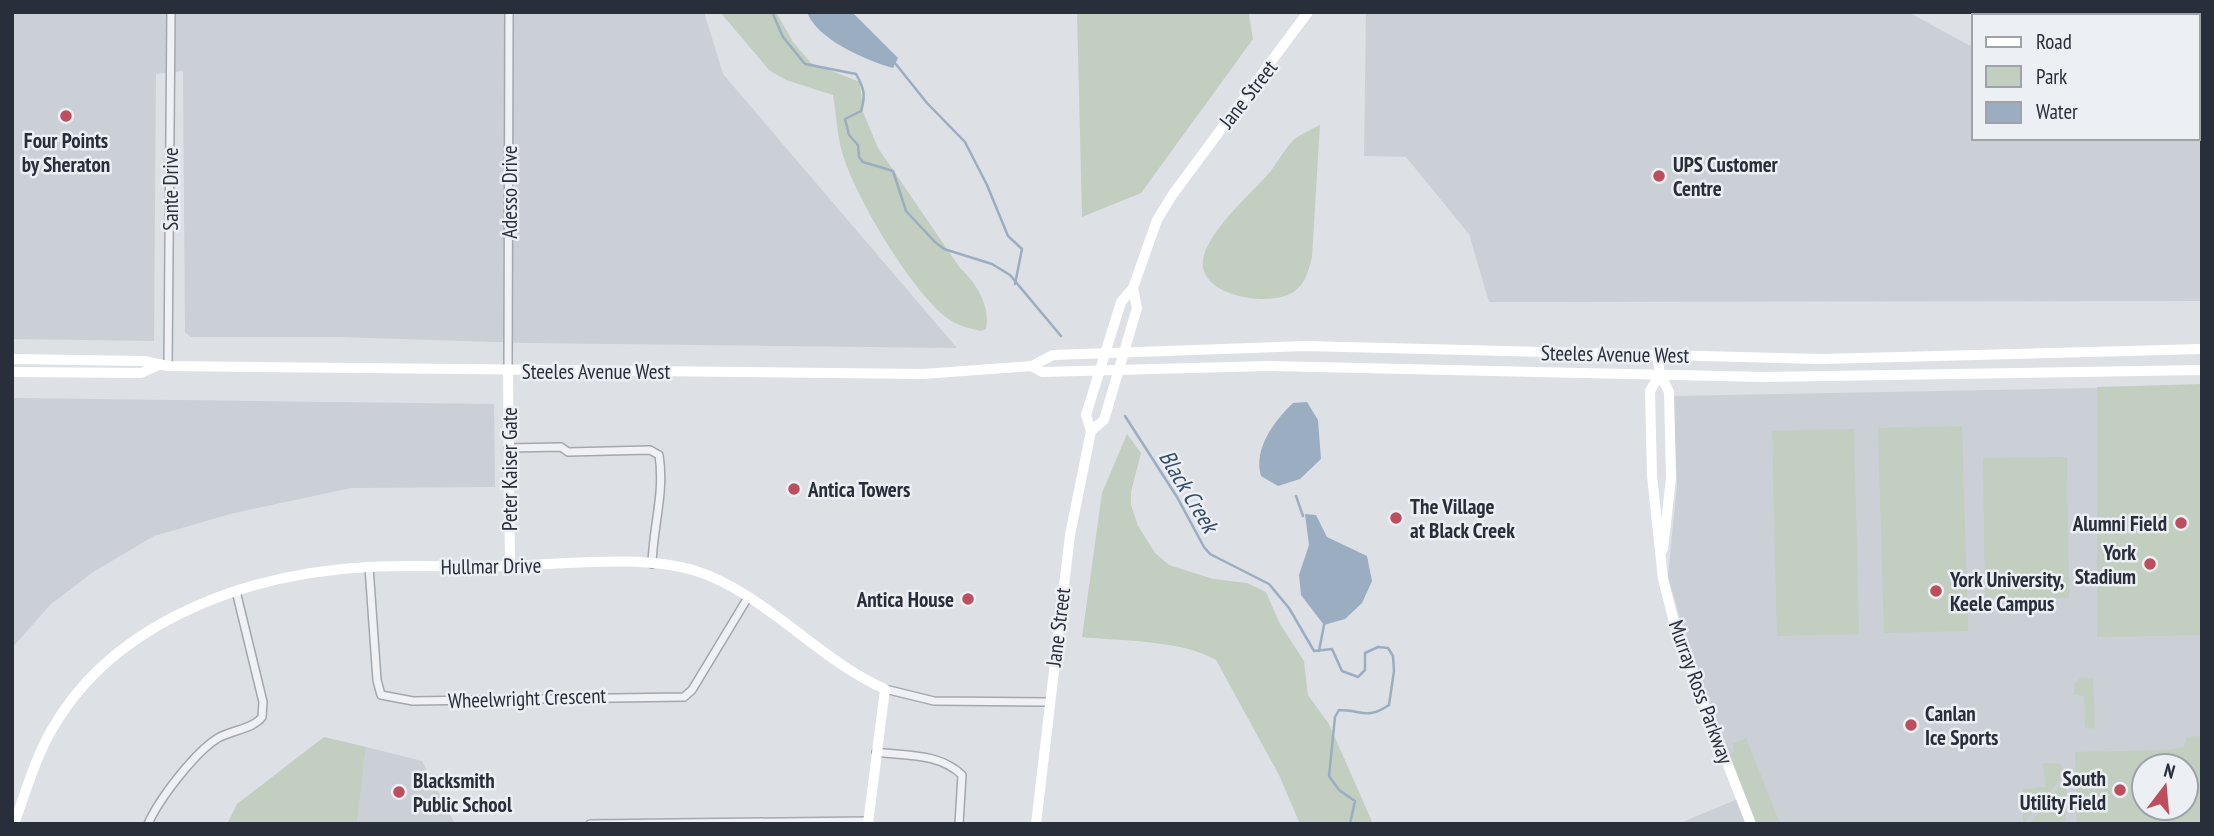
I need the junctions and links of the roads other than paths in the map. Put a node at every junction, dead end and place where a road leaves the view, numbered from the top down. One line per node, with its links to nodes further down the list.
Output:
1 (171, 12): 12 (street, Sante Drive)
2 (509, 12): 16 (street, Adesso Drive)
3 (1308, 12): 4 (main road, Jane Street)
4 (1133, 288): 7 (main road, Jane Street); 8 (main road, Jane Street)
5 (2202, 349): 9 (main road, Steeles Avenue West)
6 (1467, 351): 7 (main road, Steeles Avenue West); 9 (main road, Steeles Avenue West); 18 (main road)
7 (1124, 352): 8 (main road, Steeles Avenue West); 14 (main road, Jane Street)
8 (1105, 353): 13 (main road, Steeles Avenue West); 17 (main road, Jane Street)
9 (1657, 355): 21 (main road, Murray Ross Parkway)
10 (12, 359): 11 (main road, Steeles Avenue West)
11 (43, 359): 12 (main road, Steeles Avenue West); 20 (main road)
12 (164, 366): 16 (main road, Steeles Avenue West); 20 (main road, Steeles Avenue West)
13 (1032, 366): 16 (main road, Steeles Avenue West); 17 (main road, Steeles Avenue West)
14 (1118, 370): 17 (main road, Steeles Avenue West); 18 (main road, Steeles Avenue West); 22 (main road, Jane Street)
15 (2202, 370): 21 (main road, Steeles Avenue West)
16 (508, 371): 23 (main road, Peter Kaiser Gate)
17 (1100, 371): 22 (main road, Jane Street)
18 (1467, 371): 21 (main road, Steeles Avenue West)
19 (12, 372): 20 (main road, Steeles Avenue West)
20 (43, 372)
21 (1660, 374): 24 (main road, Murray Ross Parkway); 24 (main road, Murray Ross Parkway)
22 (1091, 431): 31 (main road, Jane Street)
23 (508, 448): 25 (street); 26 (main road, Peter Kaiser Gate)
24 (1661, 556): 39 (main road, Murray Ross Parkway)
25 (652, 564): 26 (main road, Hullmar Drive); 29 (main road, Hullmar Drive)
26 (510, 566): 27 (main road, Hullmar Drive)
27 (369, 567): 28 (main road, Hullmar Drive); 29 (street, Wheelwright Crescent)
28 (236, 591): 34 (main road, Hullmar Drive); 35 (street)
29 (747, 599): 30 (main road, Hullmar Drive)
30 (885, 689): 31 (street, Hullmar Drive); 32 (main road)
31 (1049, 702): 38 (main road, Jane Street)
32 (876, 752): 33 (main road); 37 (street)
33 (868, 823): 36 (street)
34 (14, 824)
35 (148, 824)
36 (590, 824)
37 (959, 824)
38 (1036, 824)
39 (1751, 824)

